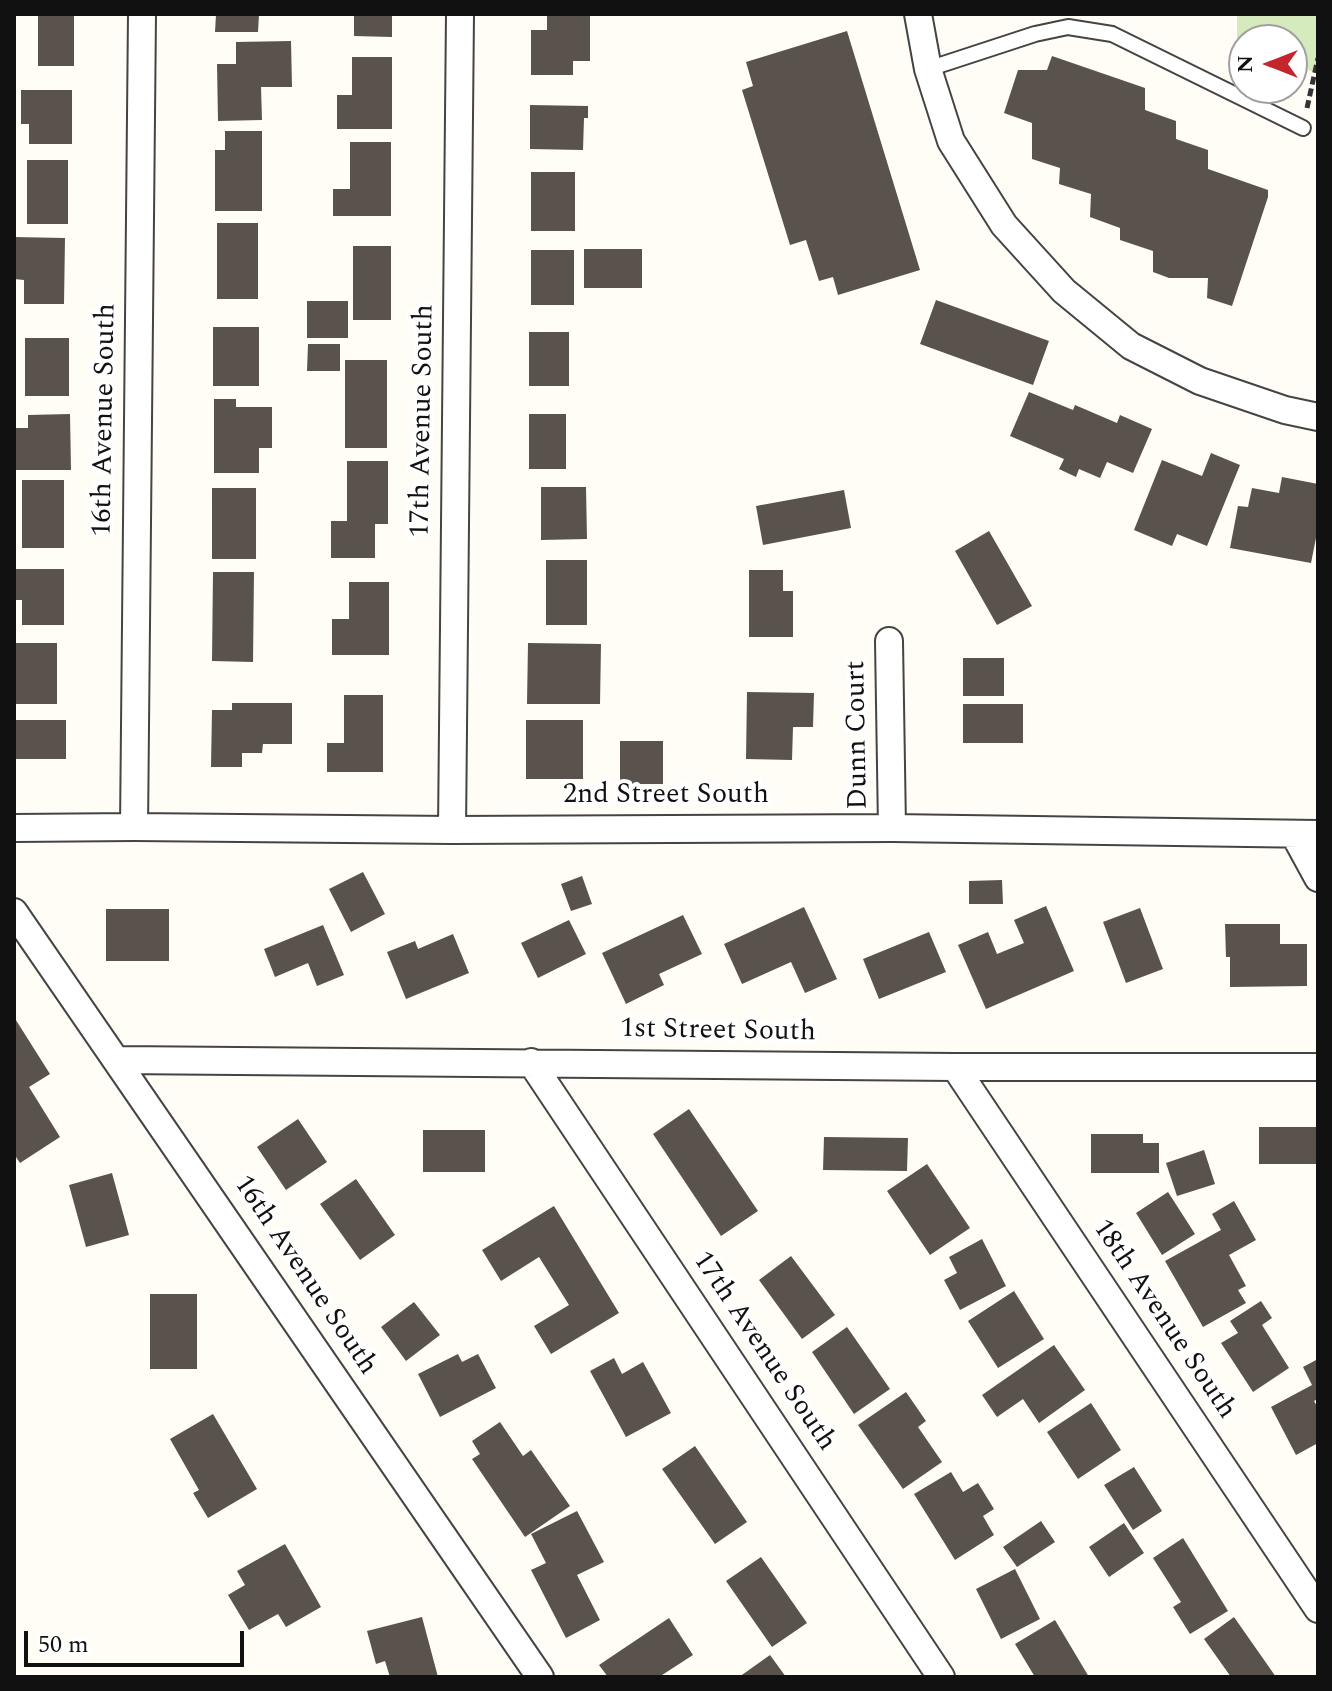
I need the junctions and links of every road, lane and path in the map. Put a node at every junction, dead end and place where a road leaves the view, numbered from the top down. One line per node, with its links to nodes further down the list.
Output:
1 (142, 14): 9 (street, 16th Avenue South)
2 (460, 14): 12 (street, 17th Avenue South)
3 (918, 14): 5 (street)
4 (1318, 58): 6 (path)
5 (928, 69): 6 (lane); 7 (street)
6 (1303, 128)
7 (1318, 417)
8 (889, 641): 11 (street, Dunn Court)
9 (134, 827): 10 (street, 2nd Street South); 12 (street, 2nd Street South)
10 (14, 828)
11 (892, 828): 12 (street, 2nd Street South); 13 (street, 2nd Street South)
12 (452, 830)
13 (1306, 834): 14 (street)
14 (1318, 878)
15 (14, 912): 16 (street, 16th Avenue South)
16 (118, 1060): 17 (street, 1st Street South); 21 (street, 16th Avenue South)
17 (531, 1062): 18 (street, 1st Street South); 22 (street, 17th Avenue South)
18 (955, 1067): 19 (street, 1st Street South); 20 (street, 18th Avenue South)
19 (1318, 1067)
20 (1318, 1609)
21 (540, 1677)
22 (941, 1677)

